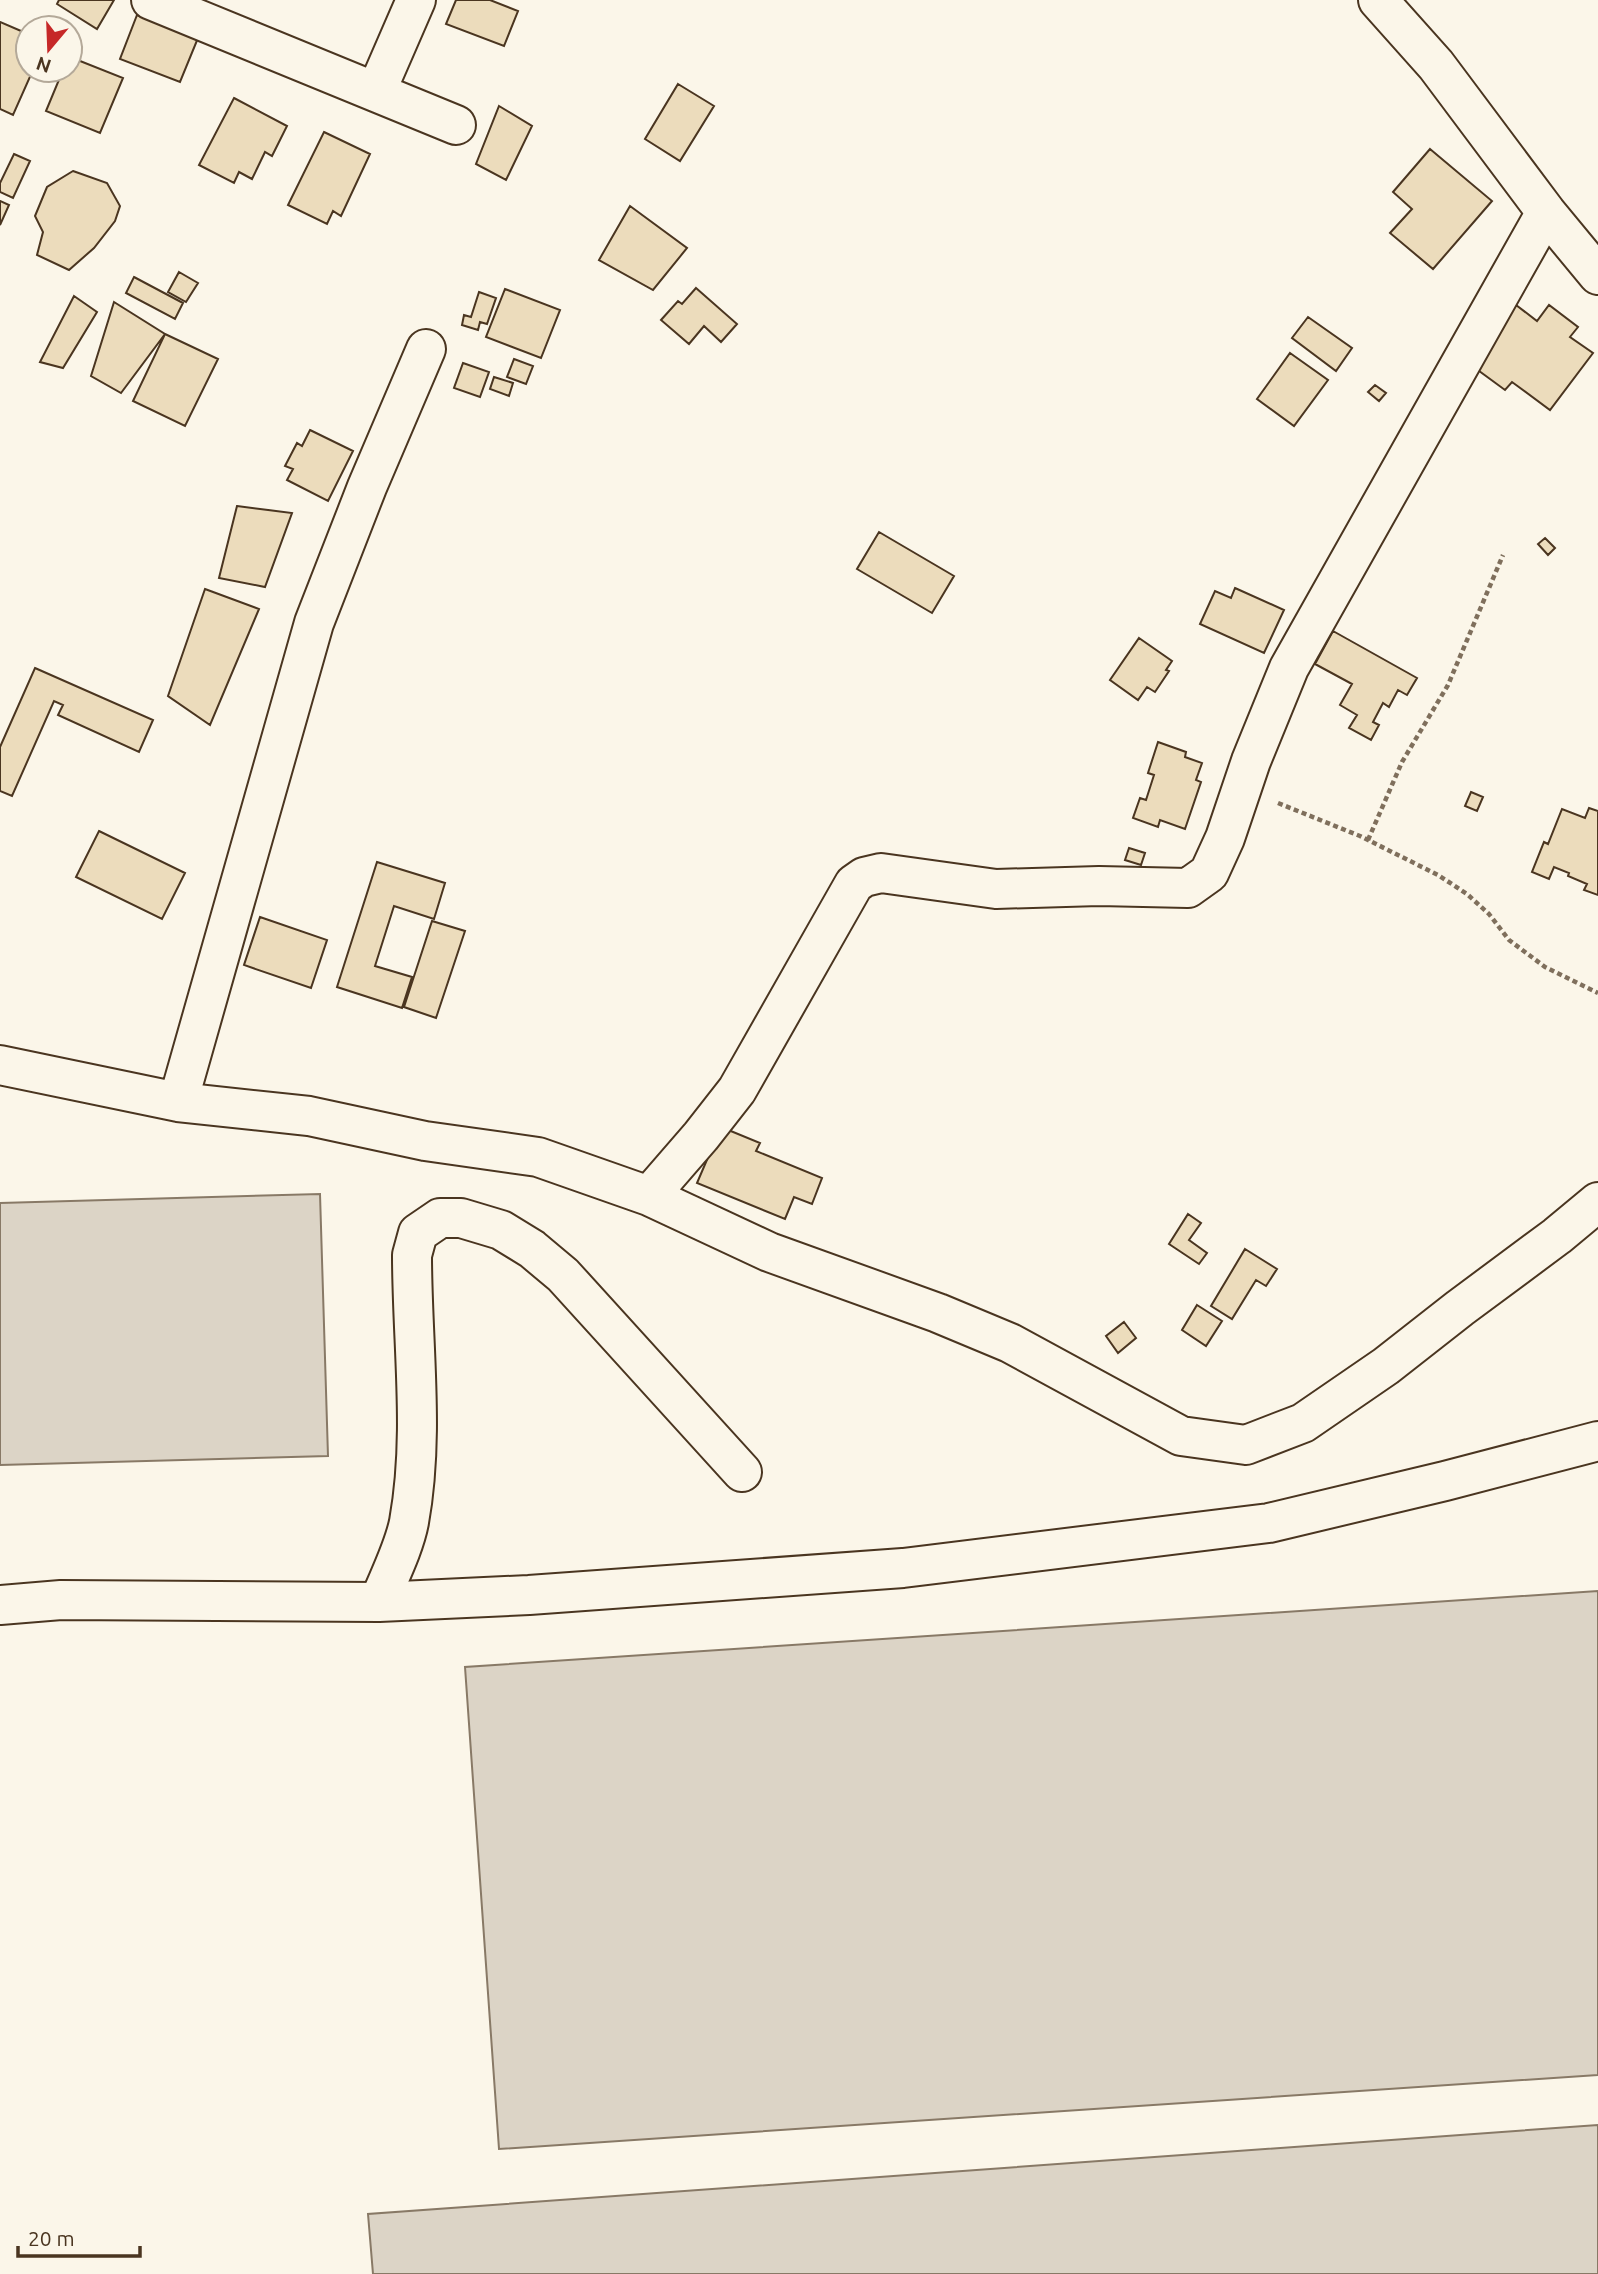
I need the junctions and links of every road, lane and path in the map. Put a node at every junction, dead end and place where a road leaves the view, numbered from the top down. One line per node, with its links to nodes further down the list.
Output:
1 (150, 0): 4 (street)
2 (416, 0): 4 (street)
3 (1378, 0): 6 (street)
4 (376, 92): 5 (street)
5 (456, 125)
6 (1546, 212): 7 (street); 10 (street)
7 (1598, 275)
8 (426, 349): 14 (street)
9 (1503, 555): 11 (path)
10 (1241, 788): 11 (path); 15 (street)
11 (1368, 840): 12 (path)
12 (1598, 993)
13 (0, 1065): 14 (street)
14 (178, 1102): 15 (street)
15 (649, 1196): 16 (street)
16 (1598, 1202)
17 (1598, 1441): 19 (street)
18 (742, 1472): 19 (street)
19 (379, 1602): 20 (street)
20 (0, 1605)

